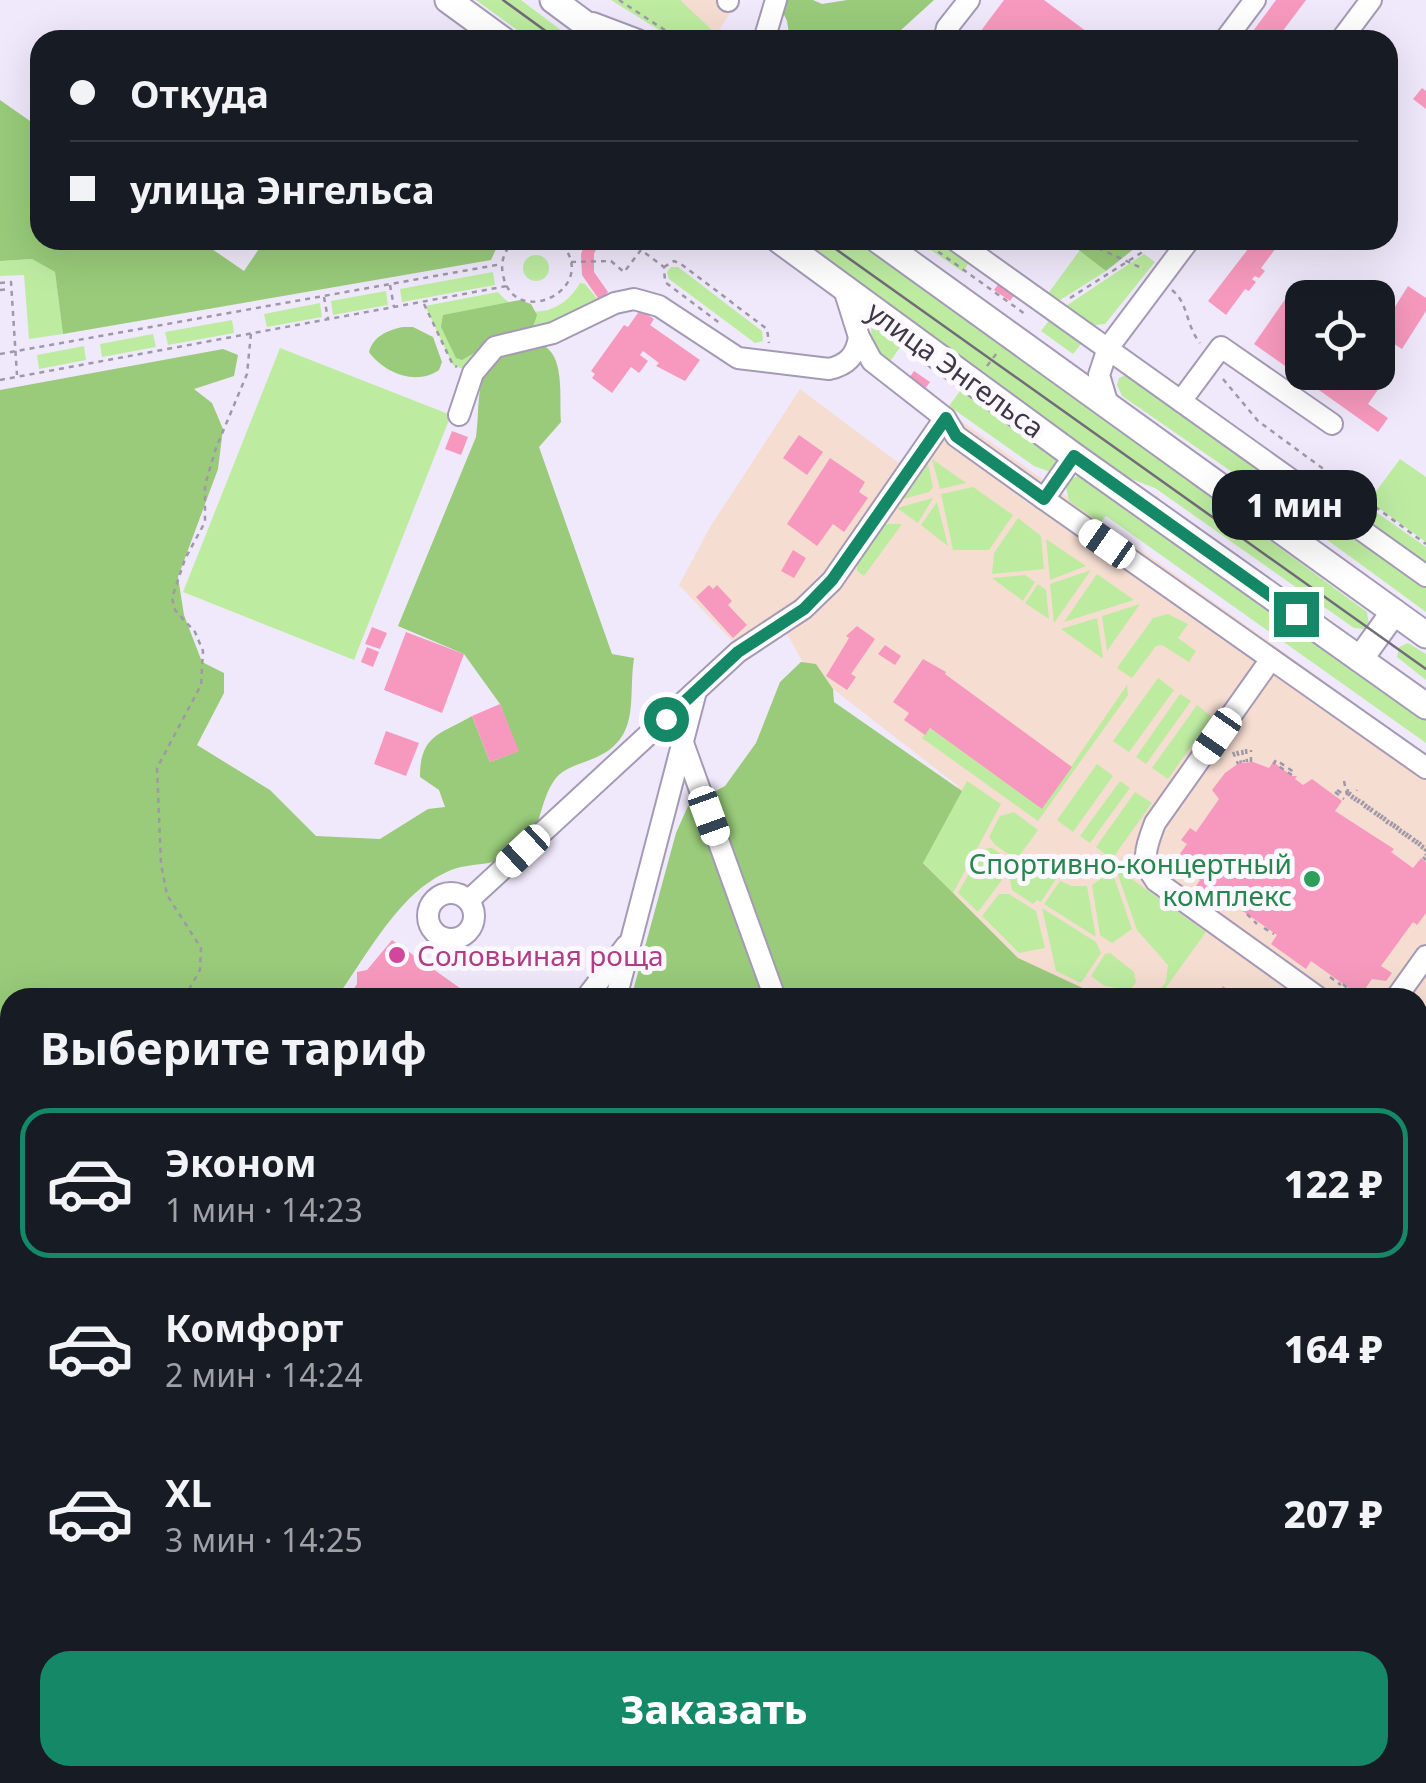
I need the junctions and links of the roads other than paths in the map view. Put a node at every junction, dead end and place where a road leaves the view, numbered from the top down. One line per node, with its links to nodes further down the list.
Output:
1 (448, 0): 8 (main road)
2 (456, 0): 8 (main road)
3 (776, 0): 12 (street)
4 (969, 0): 13 (street)
5 (1255, 0): 14 (street)
6 (1371, 0): 15 (street)
7 (563, 8): 10 (main road); 11 (street)
8 (481, 24): 9 (main road)
9 (489, 30)
10 (593, 30)
11 (615, 30)
12 (767, 30)
13 (946, 30)
14 (1232, 30)
15 (1348, 30)
16 (793, 250): 20 (main road, улица Энгельса)
17 (892, 250): 24 (main road)
18 (968, 250): 22 (street)
19 (1182, 250): 22 (street)
20 (843, 286): 21 (street); 28 (main road, улица Энгельса)
21 (859, 337): 25 (street); 26 (street)
22 (1108, 348): 23 (street); 24 (street)
23 (1181, 401): 27 (street); 30 (street)
24 (1108, 405): 31 (main road)
25 (459, 415)
26 (946, 418): 29 (street); 35 (street)
27 (1332, 424)
28 (1074, 456): 29 (street); 34 (main road, улица Энгельса)
29 (1044, 499): 33 (street)
30 (1426, 576)
31 (1394, 612): 32 (main road); 34 (main road)
32 (1426, 635)
33 (1271, 659): 38 (street); 45 (street)
34 (1360, 659): 36 (main road, улица Энгельса)
35 (695, 693): 37 (street); 39 (street)
36 (1426, 706)
37 (683, 744): 40 (street); 44 (street)
38 (1426, 768)
39 (469, 900)
40 (630, 940): 42 (street); 43 (street)
41 (1426, 956): 46 (street)
42 (594, 988)
43 (618, 988)
44 (770, 988)
45 (1306, 988)
46 (1403, 988)

